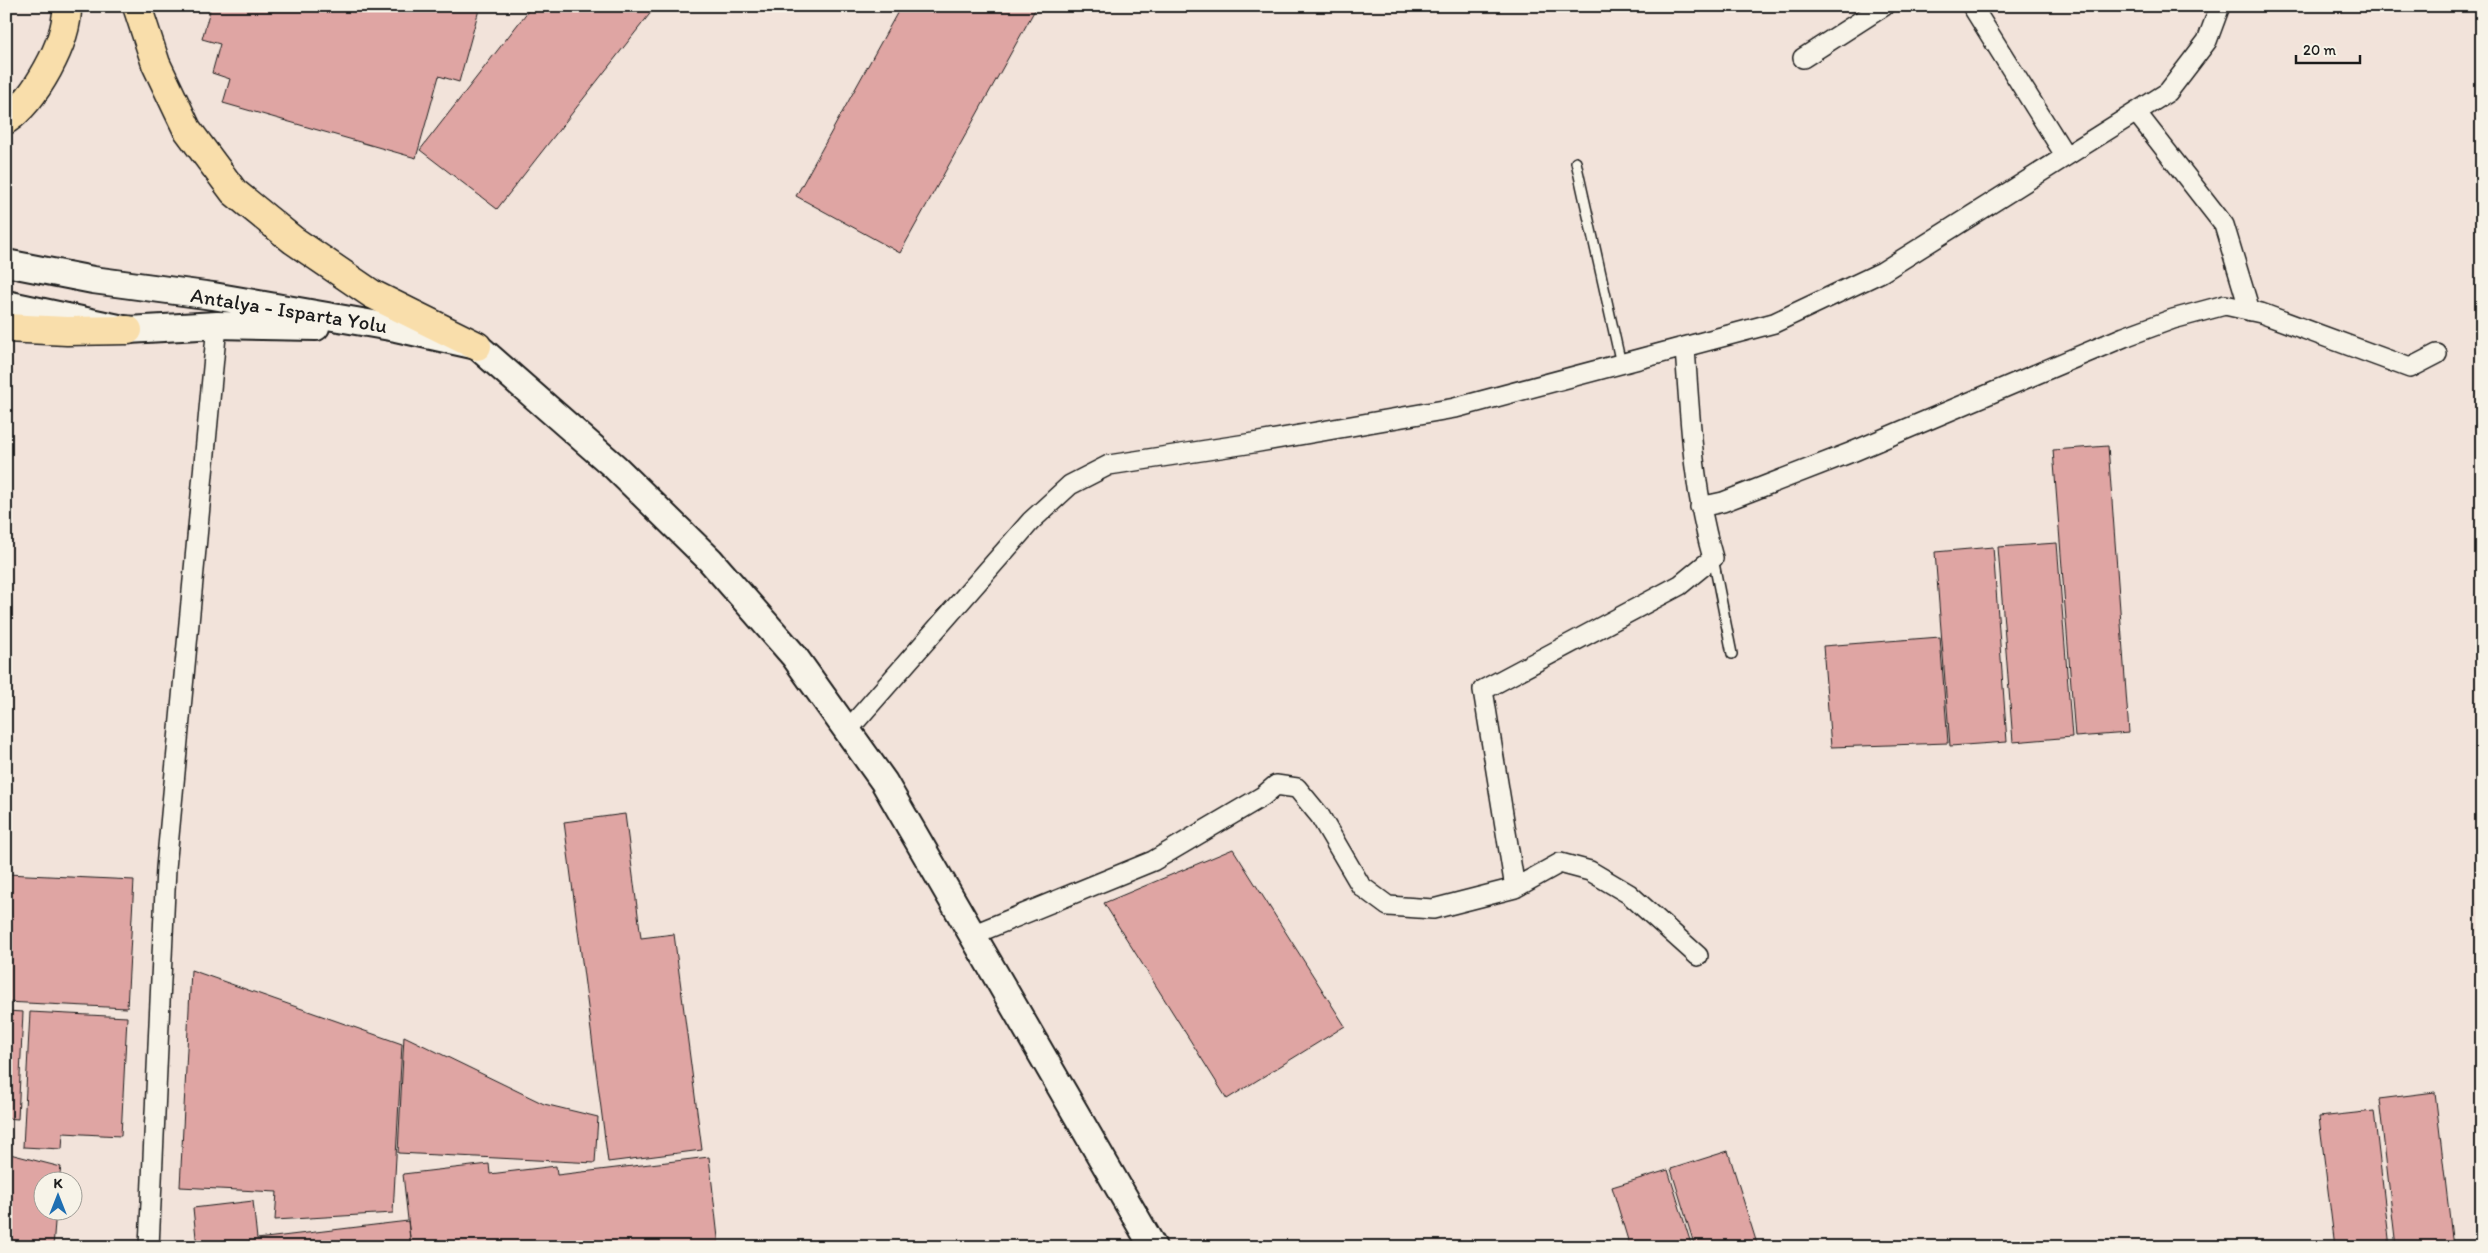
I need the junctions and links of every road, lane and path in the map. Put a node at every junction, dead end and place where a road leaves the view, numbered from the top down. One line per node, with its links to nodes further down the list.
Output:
1 (67, 6): 8 (highway)
2 (137, 6): 18 (highway)
3 (1884, 6): 6 (street)
4 (1972, 6): 9 (street)
5 (2220, 6): 7 (street)
6 (1803, 58)
7 (2136, 112): 9 (street); 13 (street)
8 (6, 120)
9 (2065, 155): 19 (street)
10 (1576, 162): 21 (lane)
11 (6, 263): 16 (street, Antalya - Isparta Yolu)
12 (6, 304): 17 (street, Antalya - Isparta Yolu)
13 (2250, 311): 20 (street); 22 (street)
14 (218, 326): 16 (street, Antalya - Isparta Yolu); 17 (street, Antalya - Isparta Yolu); 29 (street)
15 (6, 328): 17 (highway)
16 (396, 328): 18 (street)
17 (128, 330)
18 (477, 346): 25 (street)
19 (1685, 348): 21 (street); 22 (street)
20 (2437, 354)
21 (1621, 364): 25 (street)
22 (1700, 507): 23 (street)
23 (1713, 558): 24 (lane); 26 (street)
24 (1732, 654)
25 (847, 731): 27 (street)
26 (1515, 888): 27 (street); 28 (street)
27 (972, 935): 30 (street)
28 (1698, 956)
29 (148, 1247)
30 (1153, 1247)

